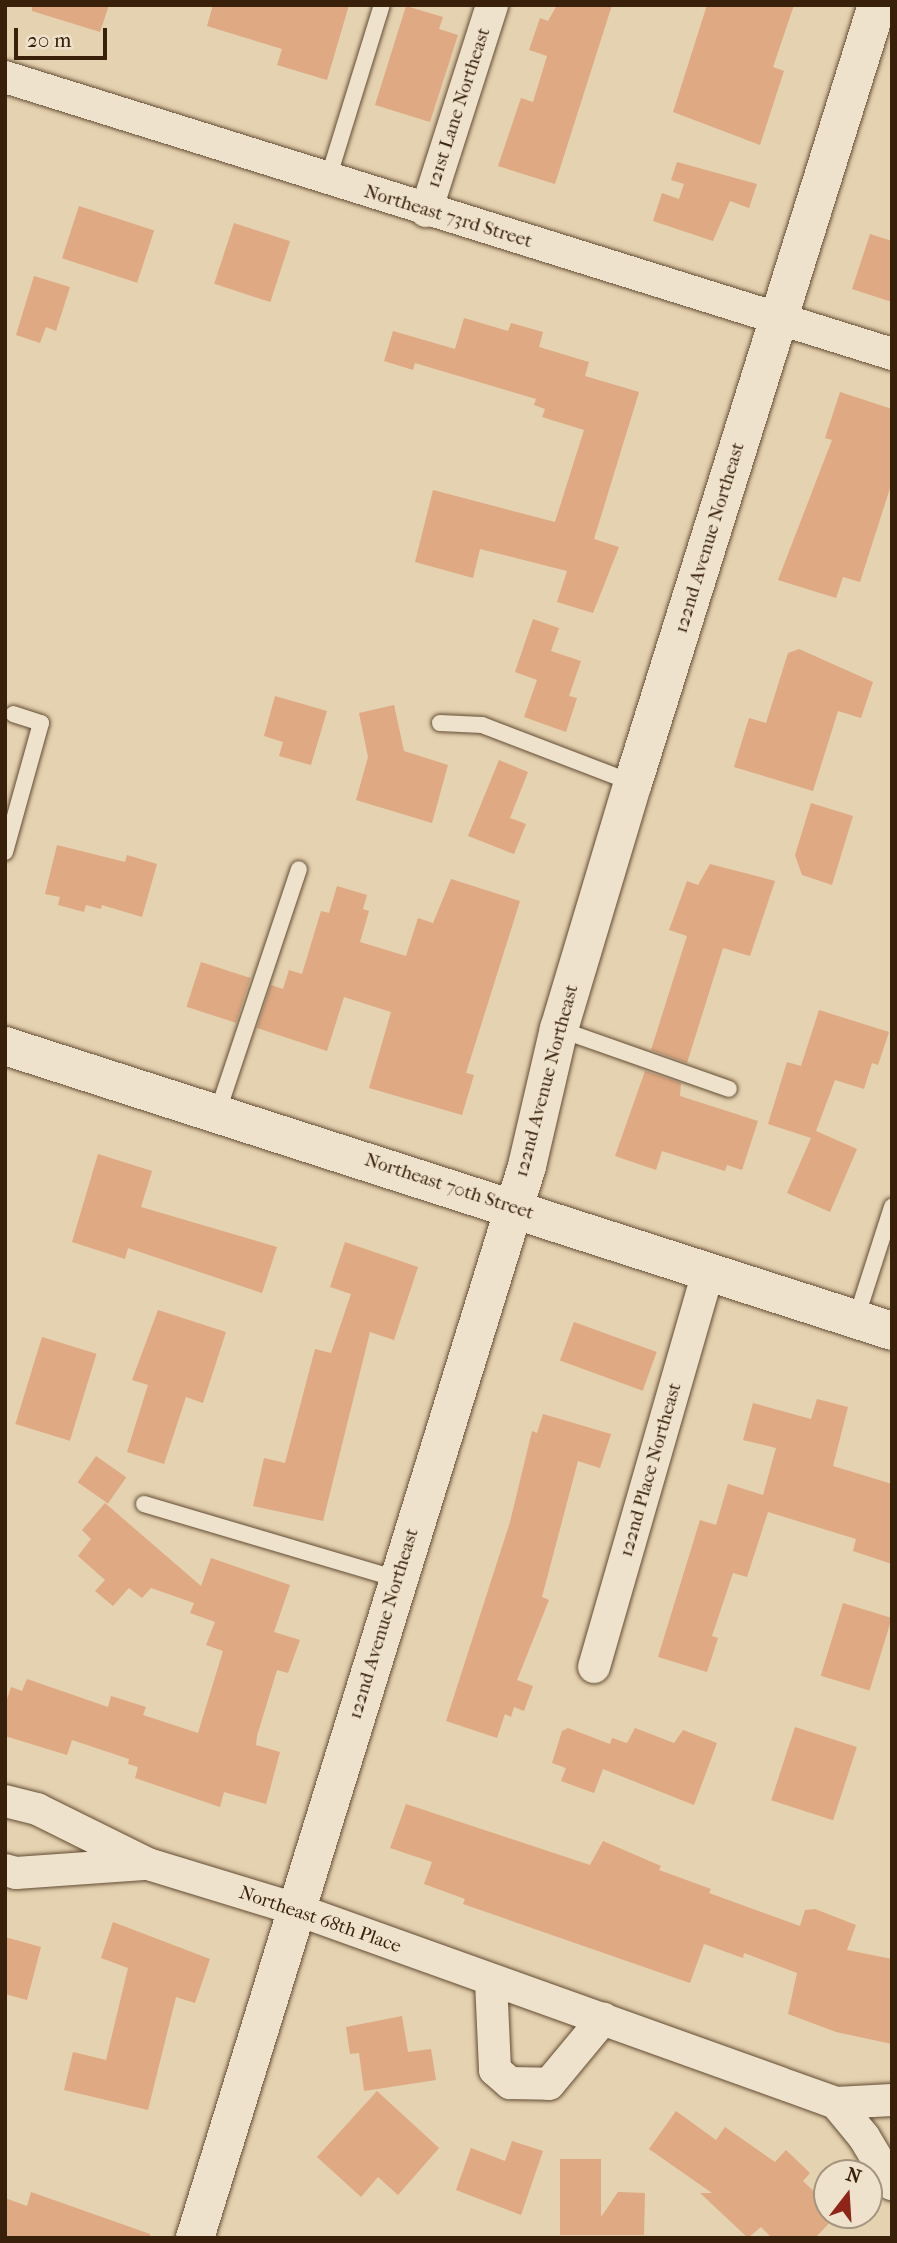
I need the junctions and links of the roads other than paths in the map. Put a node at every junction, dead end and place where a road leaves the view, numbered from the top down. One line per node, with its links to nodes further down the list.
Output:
1 (382, 5): 5 (lane)
2 (492, 5): 6 (street, 121st Lane Northeast)
3 (877, 5): 7 (street, 122nd Avenue Northeast)
4 (5, 77): 5 (street, Northeast 73rd Street)
5 (328, 179): 6 (street, Northeast 73rd Street)
6 (426, 211): 7 (street, Northeast 73rd Street)
7 (779, 318): 8 (street, Northeast 73rd Street); 11 (street, 122nd Avenue Northeast)
8 (892, 354)
9 (13, 714): 12 (lane)
10 (440, 723): 11 (lane)
11 (634, 783): 14 (street, 122nd Avenue Northeast)
12 (5, 852)
13 (299, 869): 17 (lane)
14 (559, 1029): 16 (lane); 19 (street, 122nd Avenue Northeast)
15 (5, 1046): 17 (street, Northeast 70th Street)
16 (729, 1089)
17 (217, 1114): 19 (street, Northeast 70th Street)
18 (892, 1207): 21 (lane)
19 (513, 1208): 20 (street, Northeast 70th Street); 24 (street, 122nd Avenue Northeast)
20 (708, 1272): 21 (street, Northeast 70th Street); 25 (street, 122nd Place Northeast)
21 (856, 1319): 22 (street, Northeast 70th Street)
22 (892, 1331)
23 (144, 1504): 24 (lane)
24 (397, 1579): 29 (street, 122nd Avenue Northeast)
25 (594, 1667)
26 (5, 1801): 27 (street, Northeast 68th Place)
27 (148, 1864): 28 (street, Northeast 68th Place); 29 (street, Northeast 68th Place)
28 (5, 1870)
29 (298, 1910): 30 (street, Northeast 68th Place); 35 (street, 122nd Avenue Northeast)
30 (491, 1981): 31 (street, Northeast 68th Place); 31 (street)
31 (603, 2019): 33 (street, Northeast 68th Place)
32 (892, 2100): 33 (street, Northeast 68th Place)
33 (835, 2103): 34 (street, Northeast 68th Place)
34 (892, 2184)
35 (195, 2238)

